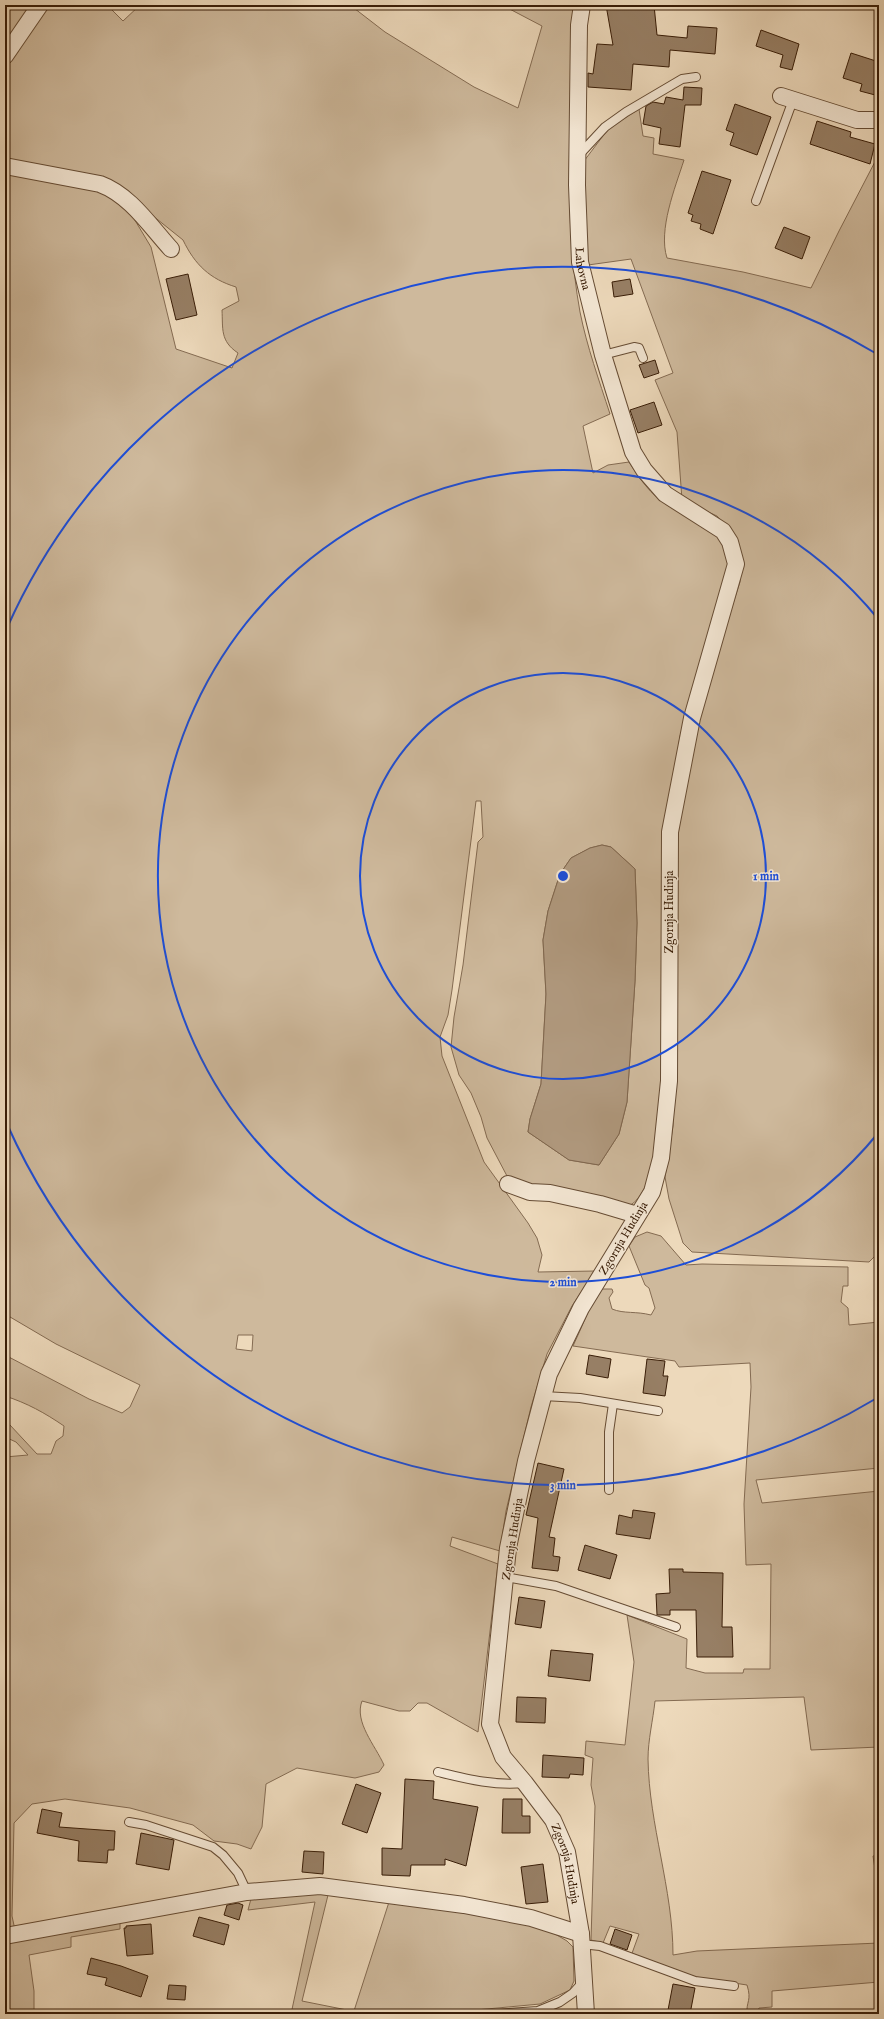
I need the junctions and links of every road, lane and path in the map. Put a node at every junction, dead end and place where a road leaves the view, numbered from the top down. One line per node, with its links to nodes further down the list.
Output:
1 (40, 5): 3 (street)
2 (582, 5): 7 (street, Lahovna)
3 (5, 56)
4 (696, 77): 7 (lane)
5 (787, 98): 6 (street); 9 (lane)
6 (879, 120)
7 (578, 157): 11 (street, Lahovna)
8 (5, 166): 10 (street)
9 (756, 201)
10 (171, 249)
11 (602, 355): 12 (lane); 13 (street, Lahovna)
12 (643, 358)
13 (681, 506): 15 (street, Zgornja Hudinja)
14 (508, 1184): 15 (street)
15 (637, 1215): 16 (street, Zgornja Hudinja)
16 (543, 1396): 17 (lane); 20 (street, Zgornja Hudinja)
17 (613, 1404): 18 (lane); 19 (lane)
18 (658, 1412)
19 (610, 1490)
20 (505, 1577): 21 (lane); 23 (street, Zgornja Hudinja)
21 (676, 1627)
22 (438, 1772): 23 (lane)
23 (525, 1782): 27 (street, Zgornja Hudinja)
24 (129, 1822): 25 (lane)
25 (247, 1892): 26 (street); 27 (street)
26 (5, 1936)
27 (581, 1939): 28 (street, Zgornja Hudinja); 29 (lane)
28 (584, 1982): 30 (lane); 31 (street, Zgornja Hudinja)
29 (734, 1986)
30 (494, 2014)
31 (586, 2014)

